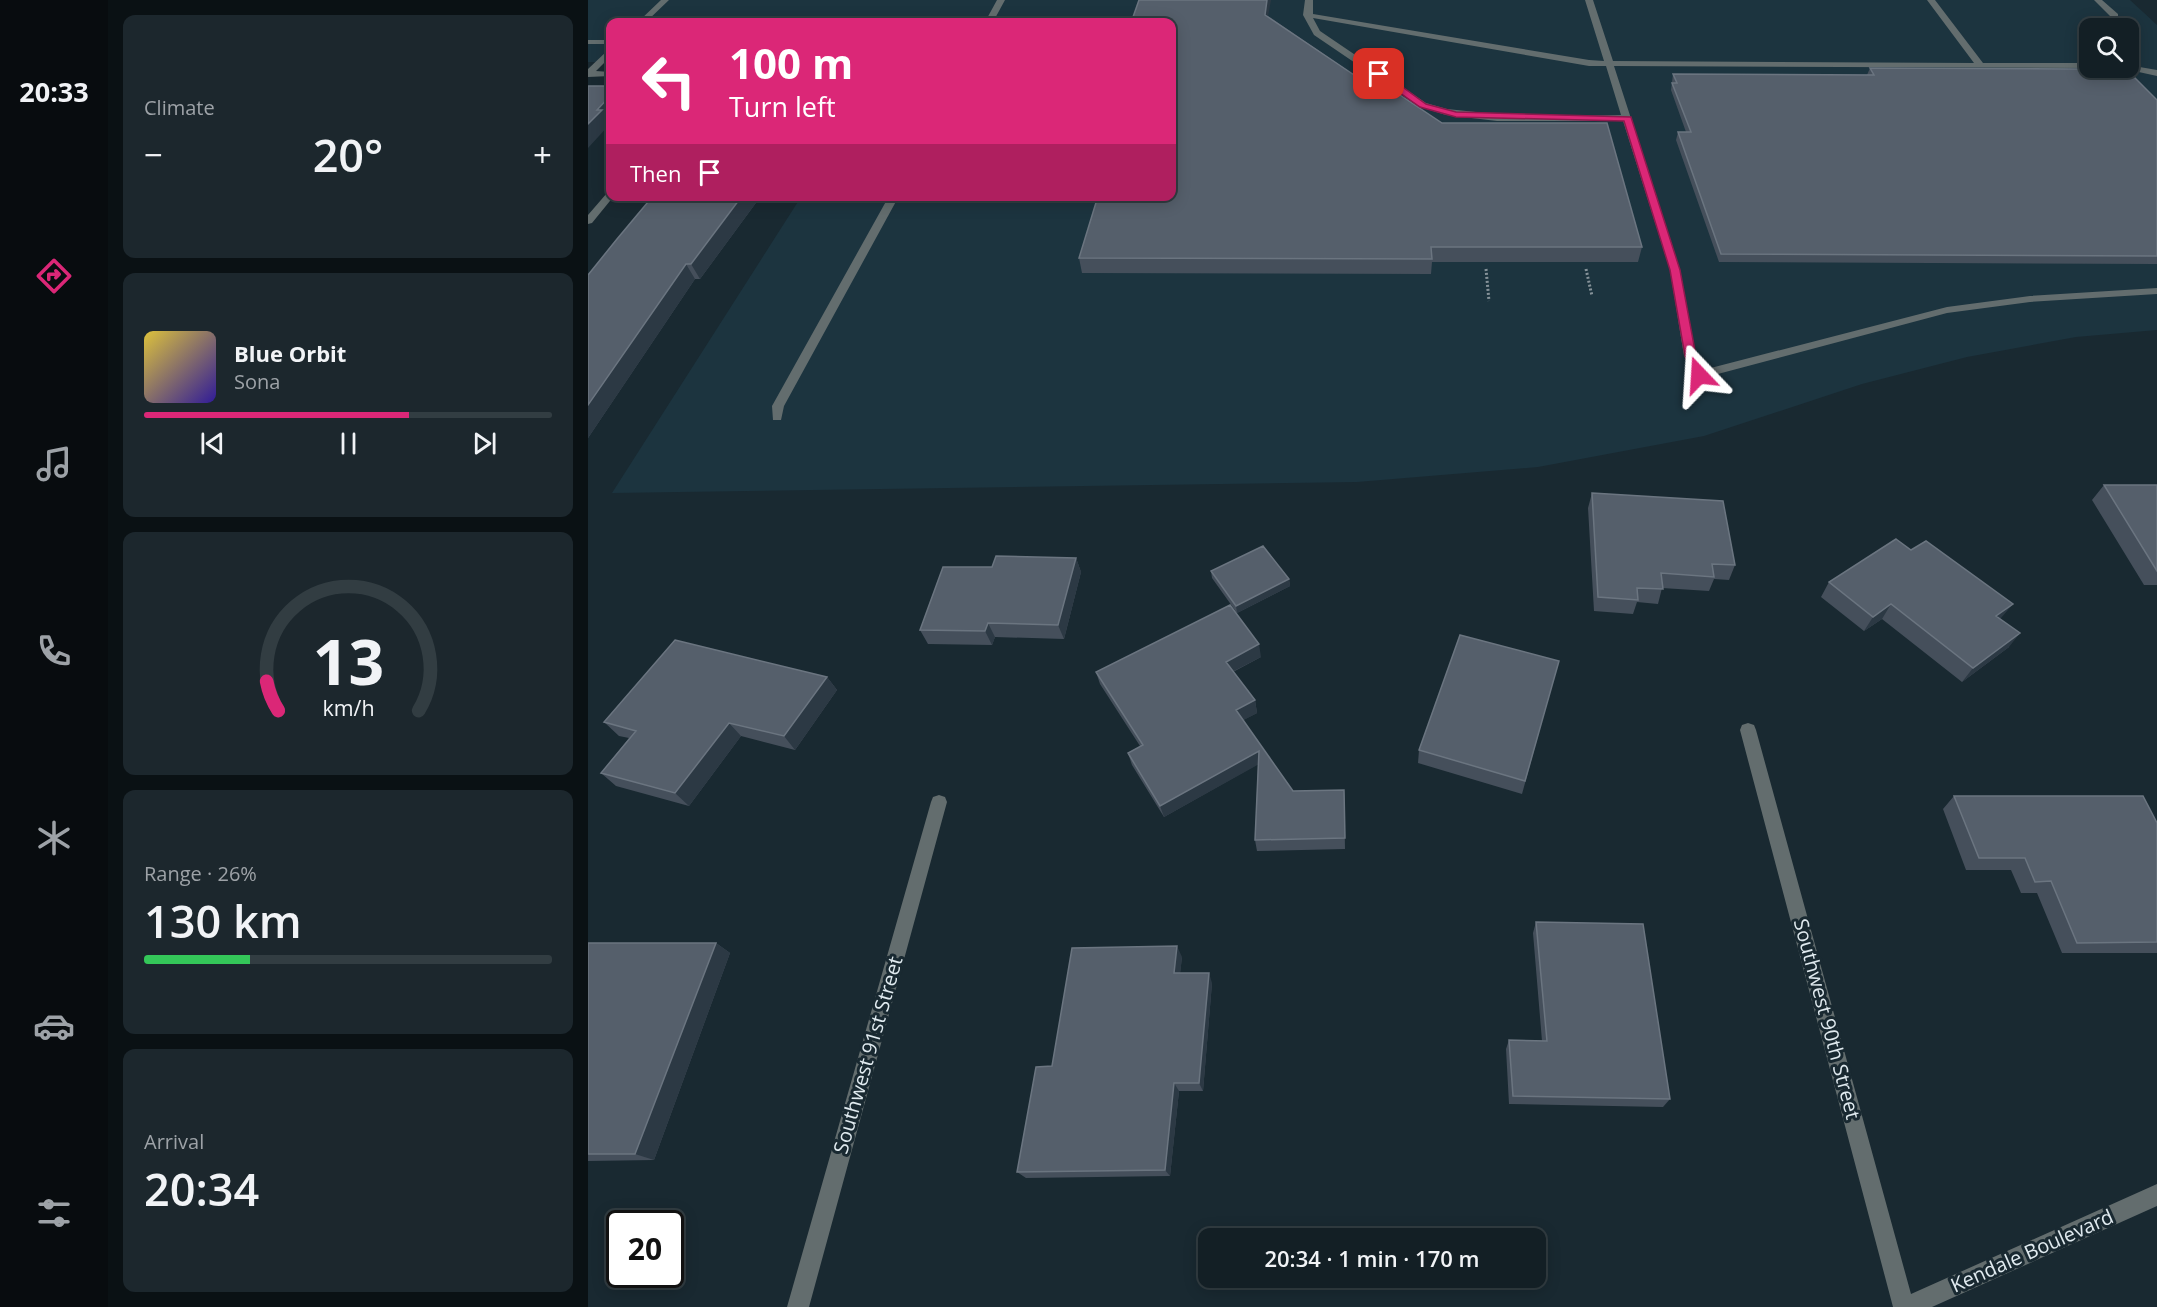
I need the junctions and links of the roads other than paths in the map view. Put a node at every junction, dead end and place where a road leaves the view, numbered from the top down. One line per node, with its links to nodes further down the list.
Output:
1 (665, 0): 9 (street)
2 (1001, 0): 10 (street)
3 (1309, 0): 7 (street)
4 (1589, 0): 14 (street)
5 (1930, 0): 15 (street)
6 (2098, 0): 8 (street)
7 (1307, 15): 14 (street); 21 (street)
8 (2115, 16)
9 (646, 18)
10 (991, 18)
11 (588, 42): 12 (street)
12 (606, 42)
13 (606, 57): 19 (street)
14 (1608, 64): 15 (street); 21 (street)
15 (1981, 66): 16 (street)
16 (2079, 66)
17 (2139, 70): 18 (street)
18 (2157, 73)
19 (588, 74): 20 (street)
20 (606, 75)
21 (1628, 118): 25 (street)
22 (606, 200): 24 (street)
23 (891, 201): 26 (street)
24 (588, 220)
25 (2157, 291)
26 (777, 417)
27 (1748, 730): 31 (street, Southwest 90th Street)
28 (939, 802): 30 (street, Southwest 91st Street)
29 (2157, 1195): 31 (street, Kendale Boulevard)
30 (798, 1307)
31 (1905, 1307)

